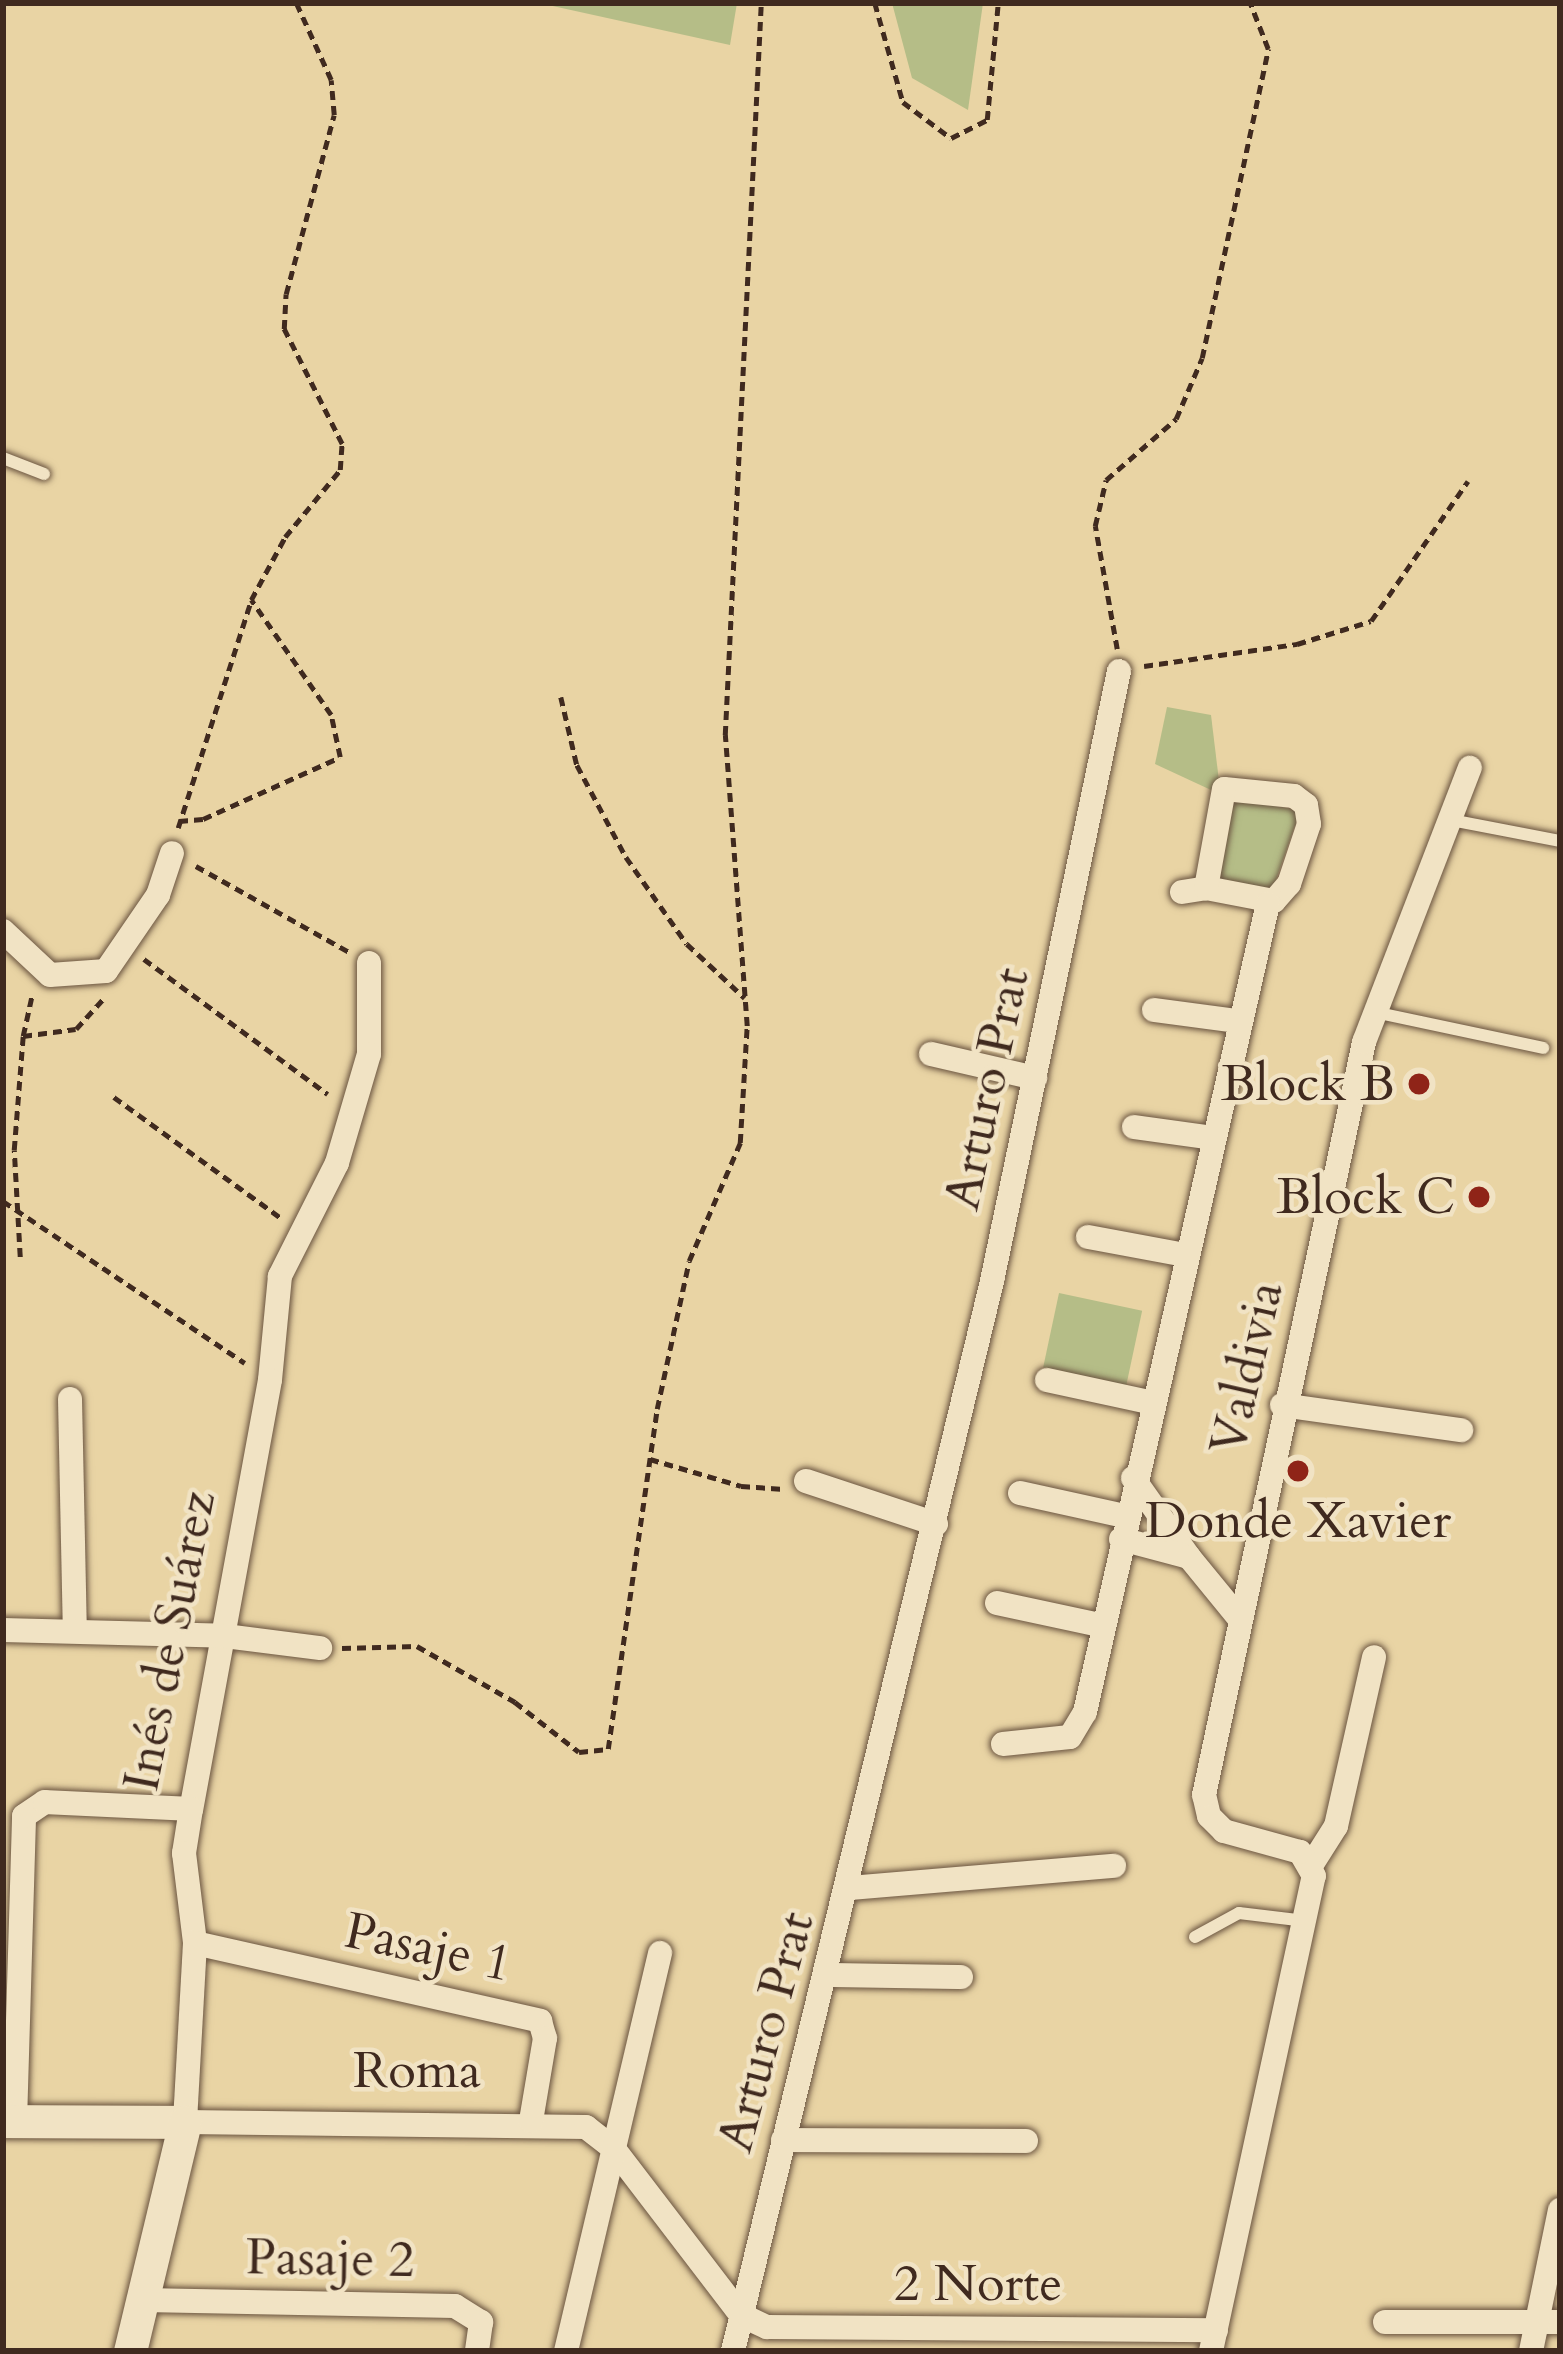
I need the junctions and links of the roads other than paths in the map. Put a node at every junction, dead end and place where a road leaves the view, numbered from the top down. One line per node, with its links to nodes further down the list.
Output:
1 (3, 458): 2 (lane)
2 (44, 474)
3 (1120, 671): 16 (street, Arturo Prat)
4 (1470, 768): 5 (street, Valdivia)
5 (1451, 820): 6 (lane); 12 (street, Valdivia)
6 (1560, 841)
7 (172, 853): 9 (street)
8 (1268, 903): 8 (street); 13 (street)
9 (3, 932)
10 (369, 963): 37 (street, Inés de Suárez)
11 (1154, 1010): 13 (street)
12 (1374, 1012): 14 (lane); 24 (street, Valdivia)
13 (1237, 1022): 18 (street)
14 (1543, 1048)
15 (932, 1054): 16 (street)
16 (1036, 1078): 29 (street, Arturo Prat)
17 (1134, 1127): 18 (street)
18 (1213, 1138): 20 (street)
19 (1088, 1237): 20 (street)
20 (1185, 1255): 23 (street)
21 (1047, 1380): 23 (street)
22 (70, 1399): 36 (street)
23 (1149, 1402): 26 (street)
24 (1282, 1405): 25 (street); 33 (street, Valdivia)
25 (1461, 1430)
26 (1133, 1478): 30 (street); 31 (street)
27 (806, 1481): 29 (street)
28 (1020, 1493): 30 (street)
29 (935, 1524): 44 (street, Arturo Prat)
30 (1123, 1527): 31 (street); 34 (street)
31 (1189, 1557): 33 (street)
32 (997, 1603): 34 (street)
33 (1240, 1618): 42 (street, Valdivia)
34 (1100, 1625): 40 (street)
35 (3, 1630): 36 (street)
36 (75, 1631): 37 (street)
37 (225, 1636): 38 (street); 41 (street, Inés de Suárez)
38 (320, 1648)
39 (1373, 1657): 42 (street)
40 (1003, 1744)
41 (191, 1809): 47 (street, Inés de Suárez); 51 (street)
42 (1312, 1864): 45 (street)
43 (1114, 1865): 44 (street)
44 (850, 1888): 49 (street, Arturo Prat)
45 (1307, 1922): 46 (lane); 62 (street)
46 (1195, 1937)
47 (195, 1943): 52 (street, Pasaje 1); 53 (street, Inés de Suárez)
48 (660, 1954): 56 (street)
49 (828, 1975): 50 (street); 54 (street, Arturo Prat)
50 (962, 1977)
51 (9, 2121): 53 (street, Roma)
52 (531, 2121): 53 (street, Roma); 56 (street, Roma)
53 (185, 2122): 58 (street, Inés de Suárez)
54 (783, 2140): 55 (street); 59 (street, Arturo Prat)
55 (1026, 2141)
56 (614, 2149): 59 (street, Roma); 65 (street)
57 (1560, 2210): 61 (street)
58 (143, 2300): 63 (street, Inés de Suárez); 64 (street, Pasaje 2)
59 (741, 2315): 62 (street, 2 Norte); 66 (street, Arturo Prat)
60 (1385, 2322): 61 (street)
61 (1548, 2322): 67 (street)
62 (1214, 2341)
63 (130, 2351)
64 (477, 2351)
65 (566, 2351)
66 (733, 2351)
67 (1531, 2351)

